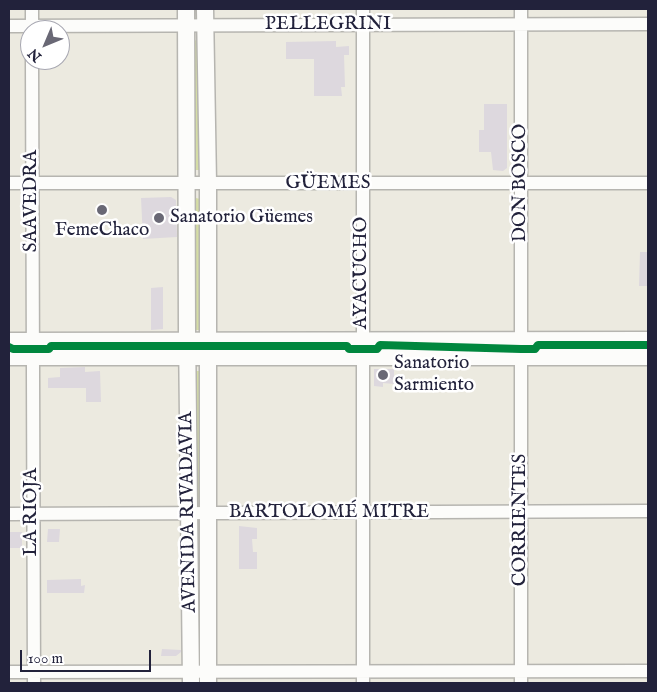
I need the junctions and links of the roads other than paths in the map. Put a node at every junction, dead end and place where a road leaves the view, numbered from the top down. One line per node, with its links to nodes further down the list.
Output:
1 (186, 9): 8 (main road, AVENIDA RIVADAVIA)
2 (205, 9): 9 (main road, AVENIDA RIVADAVIA)
3 (363, 9): 7 (street, AYACUCHO)
4 (521, 9): 5 (street, DON BOSCO)
5 (521, 24): 6 (street, PELLEGRINI); 7 (street, PELLEGRINI); 16 (street, DON BOSCO)
6 (648, 24)
7 (363, 25): 9 (street, PELLEGRINI); 17 (street, AYACUCHO)
8 (185, 26): 9 (street, PELLEGRINI); 10 (street, PELLEGRINI); 14 (main road, AVENIDA RIVADAVIA)
9 (205, 26): 15 (main road, AVENIDA RIVADAVIA)
10 (70, 28)
11 (32, 70): 12 (street, SAAVEDRA)
12 (32, 182): 13 (street, GÜEMES); 14 (street, GÜEMES); 25 (street, SAAVEDRA)
13 (9, 183)
14 (186, 183): 15 (street, GÜEMES); 19 (main road, AVENIDA RIVADAVIA)
15 (208, 183): 17 (street, GÜEMES); 20 (main road, AVENIDA RIVADAVIA)
16 (521, 183): 17 (street, GÜEMES); 18 (street, GÜEMES); 22 (street, DON BOSCO)
17 (362, 184): 21 (street, AYACUCHO)
18 (648, 184)
19 (187, 340): 20 (main road); 25 (main road); 30 (main road, AVENIDA RIVADAVIA)
20 (207, 340): 21 (main road); 31 (main road, AVENIDA RIVADAVIA)
21 (362, 340): 22 (main road); 27 (street, AYACUCHO)
22 (521, 340): 23 (main road); 28 (street, DON BOSCO)
23 (648, 340)
24 (9, 341): 25 (main road)
25 (32, 349): 26 (main road); 30 (main road); 36 (street, LA RIOJA)
26 (9, 357)
27 (362, 357): 28 (main road); 31 (main road); 33 (street, AYACUCHO)
28 (521, 357): 29 (main road); 34 (street, CORRIENTES)
29 (648, 357)
30 (187, 358): 31 (main road); 37 (main road, AVENIDA RIVADAVIA)
31 (208, 358): 38 (main road, AVENIDA RIVADAVIA)
32 (648, 511): 34 (street, BARTOLOMÉ MITRE)
33 (364, 512): 34 (street, BARTOLOMÉ MITRE); 38 (street, BARTOLOMÉ MITRE); 41 (street, AYACUCHO)
34 (521, 512): 42 (street, CORRIENTES)
35 (9, 514): 36 (street, BARTOLOMÉ MITRE)
36 (32, 514): 37 (street, BARTOLOMÉ MITRE); 43 (street, LA RIOJA)
37 (190, 514): 38 (street, BARTOLOMÉ MITRE); 44 (main road, AVENIDA RIVADAVIA)
38 (208, 514): 44 (main road, AVENIDA RIVADAVIA)
39 (648, 670): 42 (street)
40 (9, 672): 43 (street)
41 (363, 677): 42 (street); 44 (street)
42 (521, 677)
43 (34, 678): 44 (street)
44 (199, 678)

